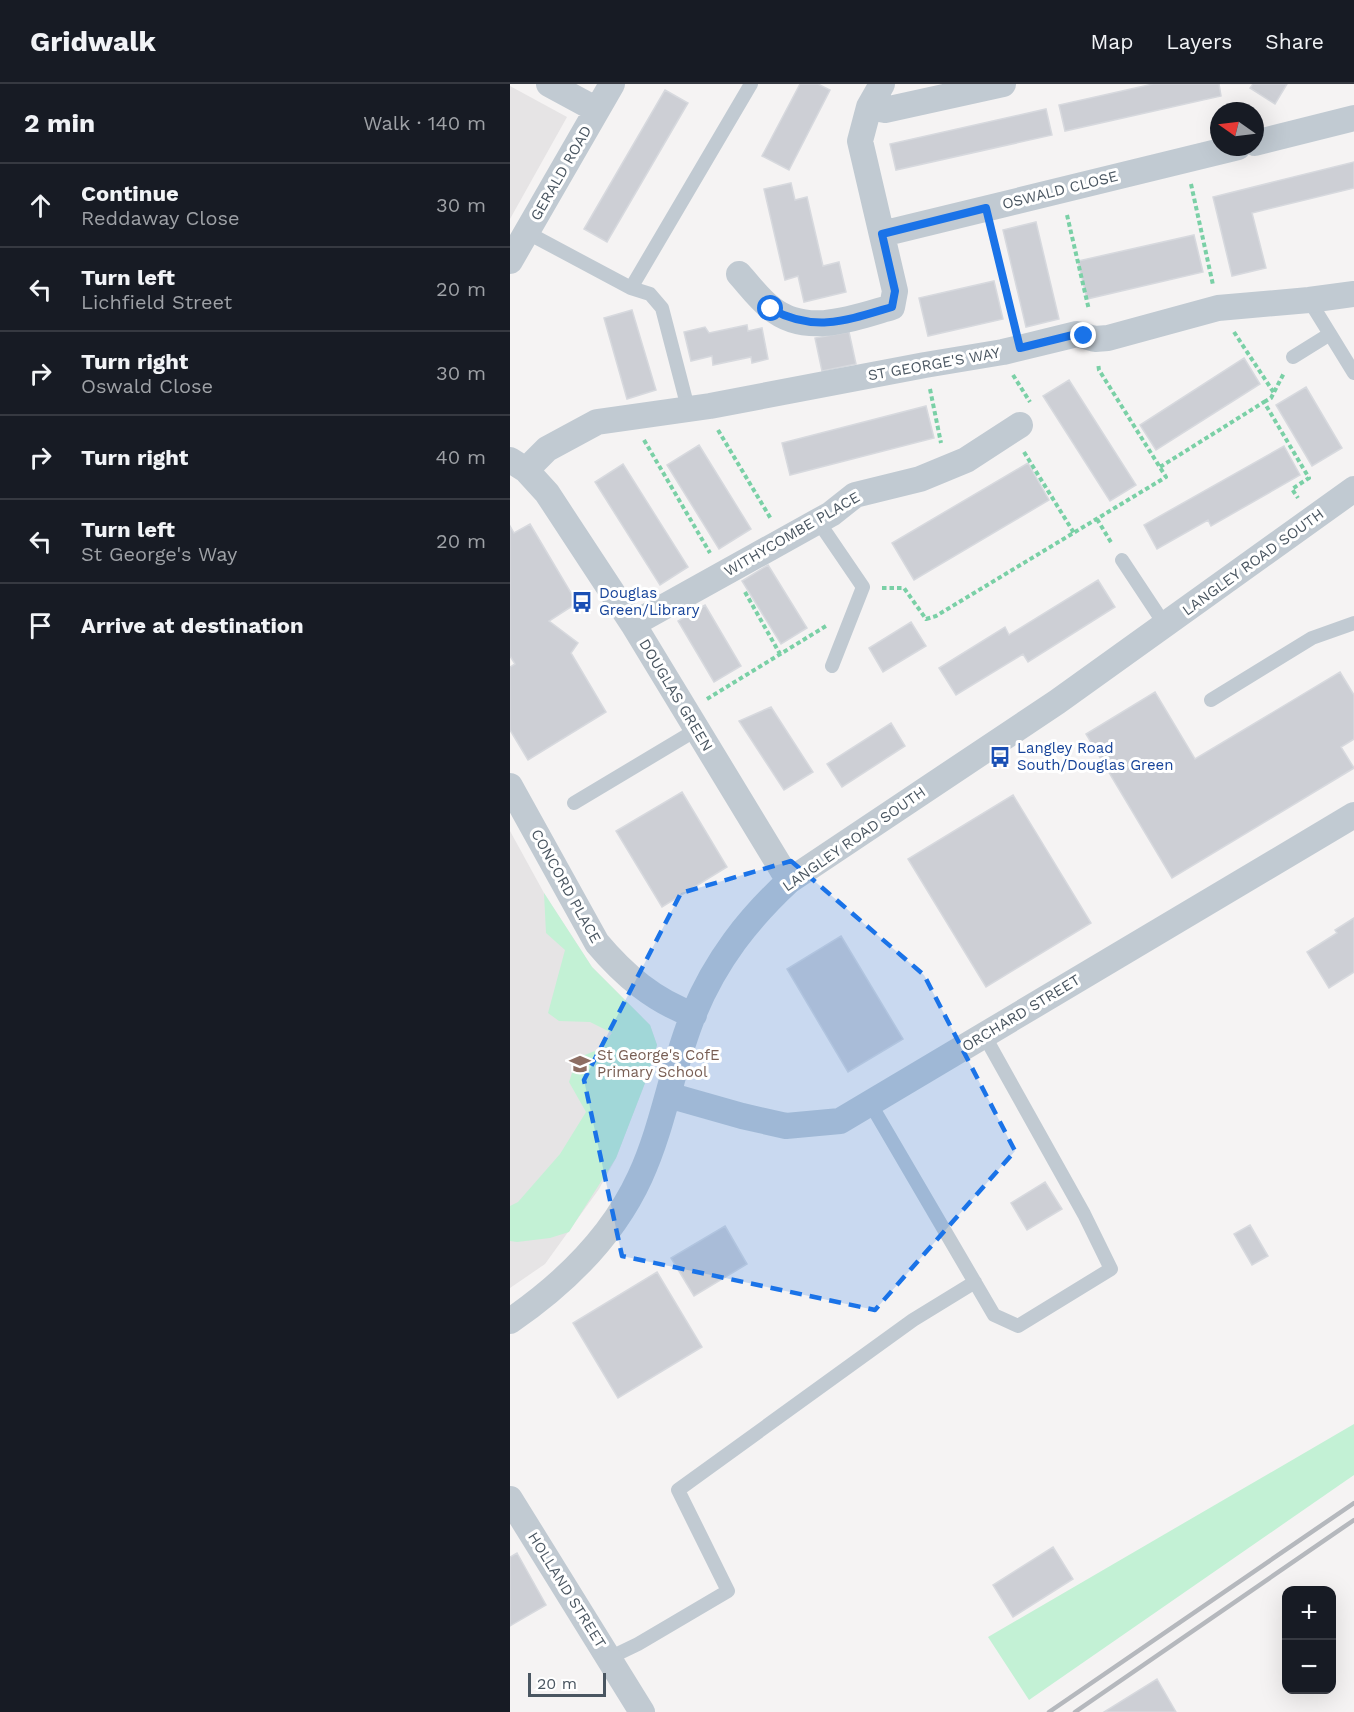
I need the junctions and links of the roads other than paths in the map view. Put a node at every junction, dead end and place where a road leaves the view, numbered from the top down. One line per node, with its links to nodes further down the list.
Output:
1 (549, 84): 7 (street)
2 (612, 84): 7 (street, GERALD ROAD)
3 (751, 84): 15 (lane)
4 (882, 84): 6 (street)
5 (1003, 84): 6 (street)
6 (869, 108): 12 (street)
7 (597, 110): 11 (street, GERALD ROAD)
8 (1354, 118): 9 (street)
9 (1264, 141)
10 (1210, 154): 12 (street, OSWALD CLOSE)
11 (526, 232): 13 (street, GERALD ROAD); 15 (lane)
12 (882, 234): 14 (street)
13 (510, 261)
14 (739, 274)
15 (631, 288): 21 (lane)
16 (1354, 294): 17 (street, ST GEORGE'S WAY)
17 (1309, 300): 18 (lane); 21 (street, ST GEORGE'S WAY)
18 (1330, 334): 19 (lane); 20 (lane)
19 (1293, 357)
20 (1354, 373)
21 (699, 407): 23 (street, ST GEORGE'S WAY)
22 (1015, 428): 25 (street, WITHYCOMBE PLACE)
23 (518, 465): 28 (street, DOUGLAS GREEN)
24 (1354, 489): 29 (street, LANGLEY ROAD SOUTH)
25 (818, 521): 28 (street, WITHYCOMBE PLACE); 30 (lane)
26 (1122, 560): 29 (lane)
27 (1354, 623): 31 (lane)
28 (633, 624): 32 (street, DOUGLAS GREEN)
29 (1166, 625): 36 (street, LANGLEY ROAD SOUTH)
30 (832, 666)
31 (1211, 700)
32 (691, 721): 34 (lane); 36 (street, DOUGLAS GREEN)
33 (510, 786): 37 (street, CONCORD PLACE)
34 (574, 803)
35 (1354, 815): 38 (street, ORCHARD STREET)
36 (789, 881): 37 (street, LANGLEY ROAD SOUTH)
37 (693, 1015): 39 (street, LANGLEY ROAD SOUTH)
38 (984, 1035): 40 (street, ORCHARD STREET); 41 (lane)
39 (668, 1095): 40 (street, ORCHARD STREET); 42 (street, LANGLEY ROAD SOUTH)
40 (870, 1103): 41 (lane)
41 (975, 1282): 44 (lane)
42 (510, 1321)
43 (510, 1499): 44 (street, HOLLAND STREET)
44 (609, 1658): 45 (street, HOLLAND STREET)
45 (642, 1712)

